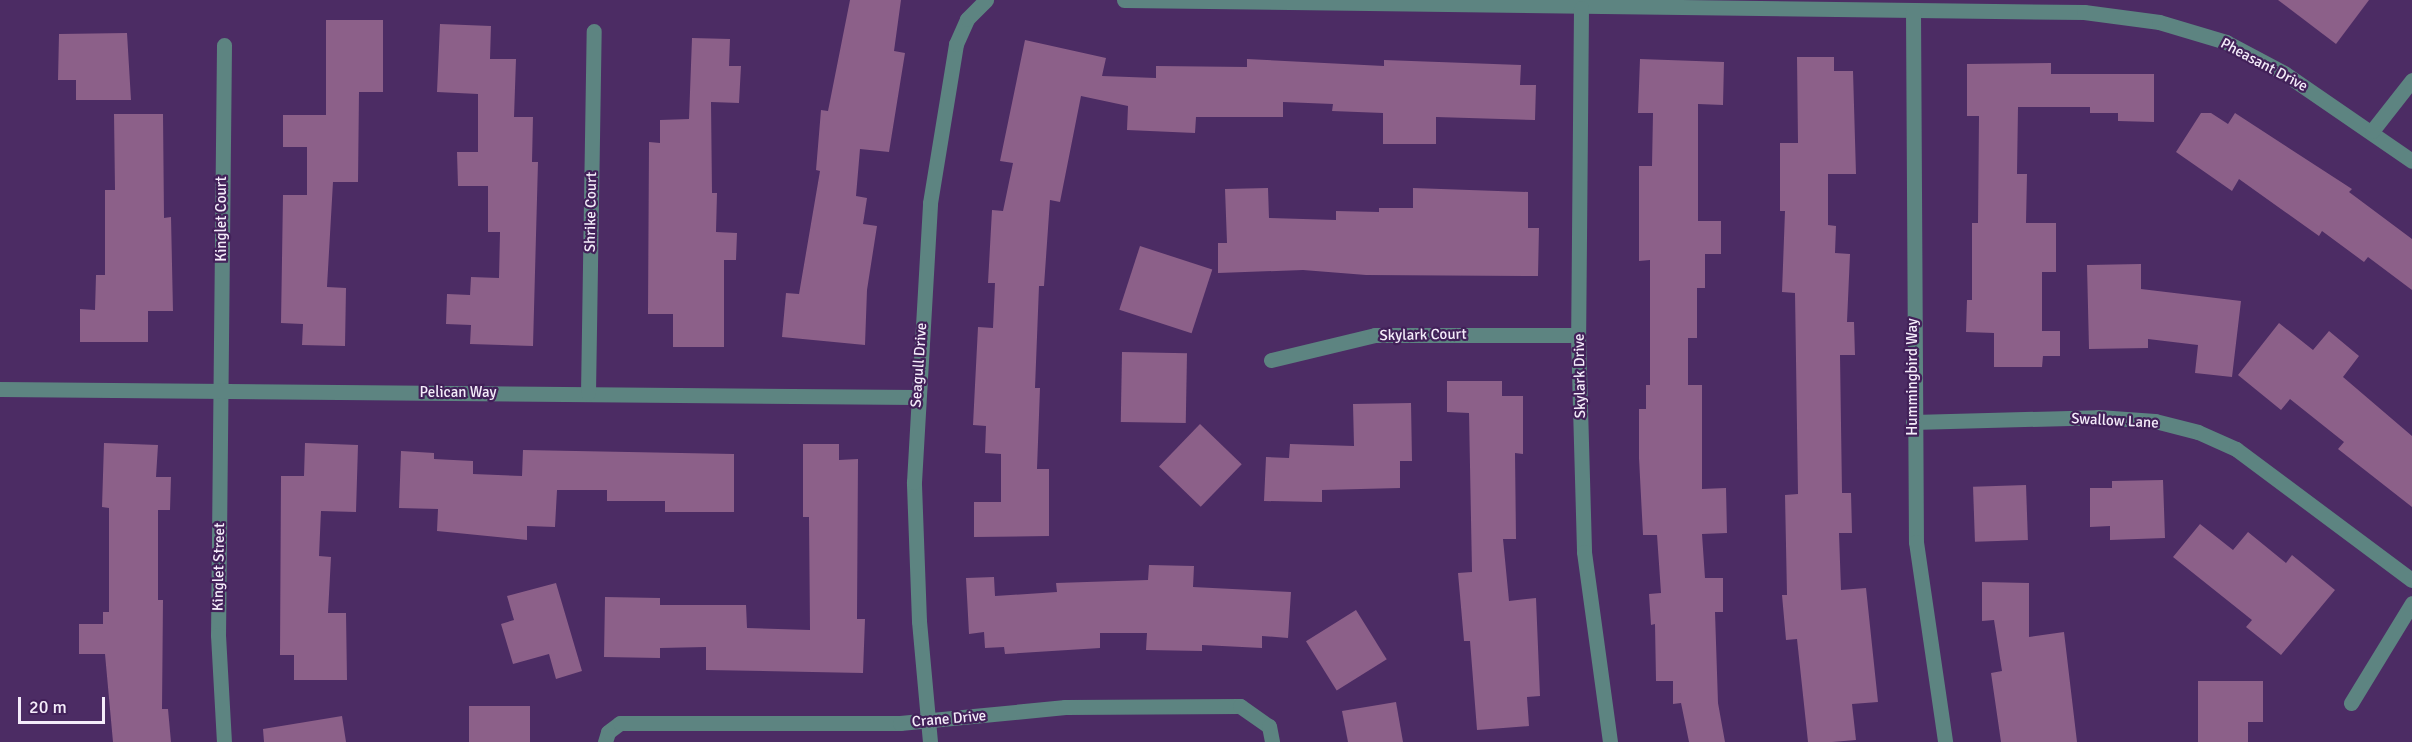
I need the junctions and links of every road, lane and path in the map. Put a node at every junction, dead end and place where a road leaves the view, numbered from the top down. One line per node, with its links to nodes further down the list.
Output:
1 (986, 0): 15 (street, Seagull Drive)
2 (1125, 0): 3 (street, Pheasant Drive)
3 (1581, 8): 4 (street, Pheasant Drive); 10 (street, Skylark Drive)
4 (1913, 11): 8 (street, Pheasant Drive); 16 (street, Hummingbird Way)
5 (594, 31): 14 (street, Shrike Court)
6 (224, 45): 13 (street, Kinglet Court)
7 (2412, 80): 8 (street)
8 (2372, 131): 9 (street, Pheasant Drive)
9 (2412, 161)
10 (1578, 335): 11 (street, Skylark Court); 25 (street, Skylark Drive)
11 (1271, 360)
12 (0, 389): 13 (street, Pelican Way)
13 (221, 393): 14 (street, Pelican Way); 22 (street, Kinglet Street)
14 (588, 393): 15 (street, Pelican Way)
15 (916, 397): 20 (street, Seagull Drive)
16 (1913, 422): 17 (street, Swallow Lane); 26 (street, Hummingbird Way)
17 (2412, 580)
18 (2412, 603): 19 (street)
19 (2350, 703)
20 (927, 721): 21 (street, Crane Drive); 23 (street, Seagull Drive); 24 (street, Crane Drive)
21 (607, 737)
22 (224, 742)
23 (930, 742)
24 (1272, 742)
25 (1610, 742)
26 (1944, 742)

